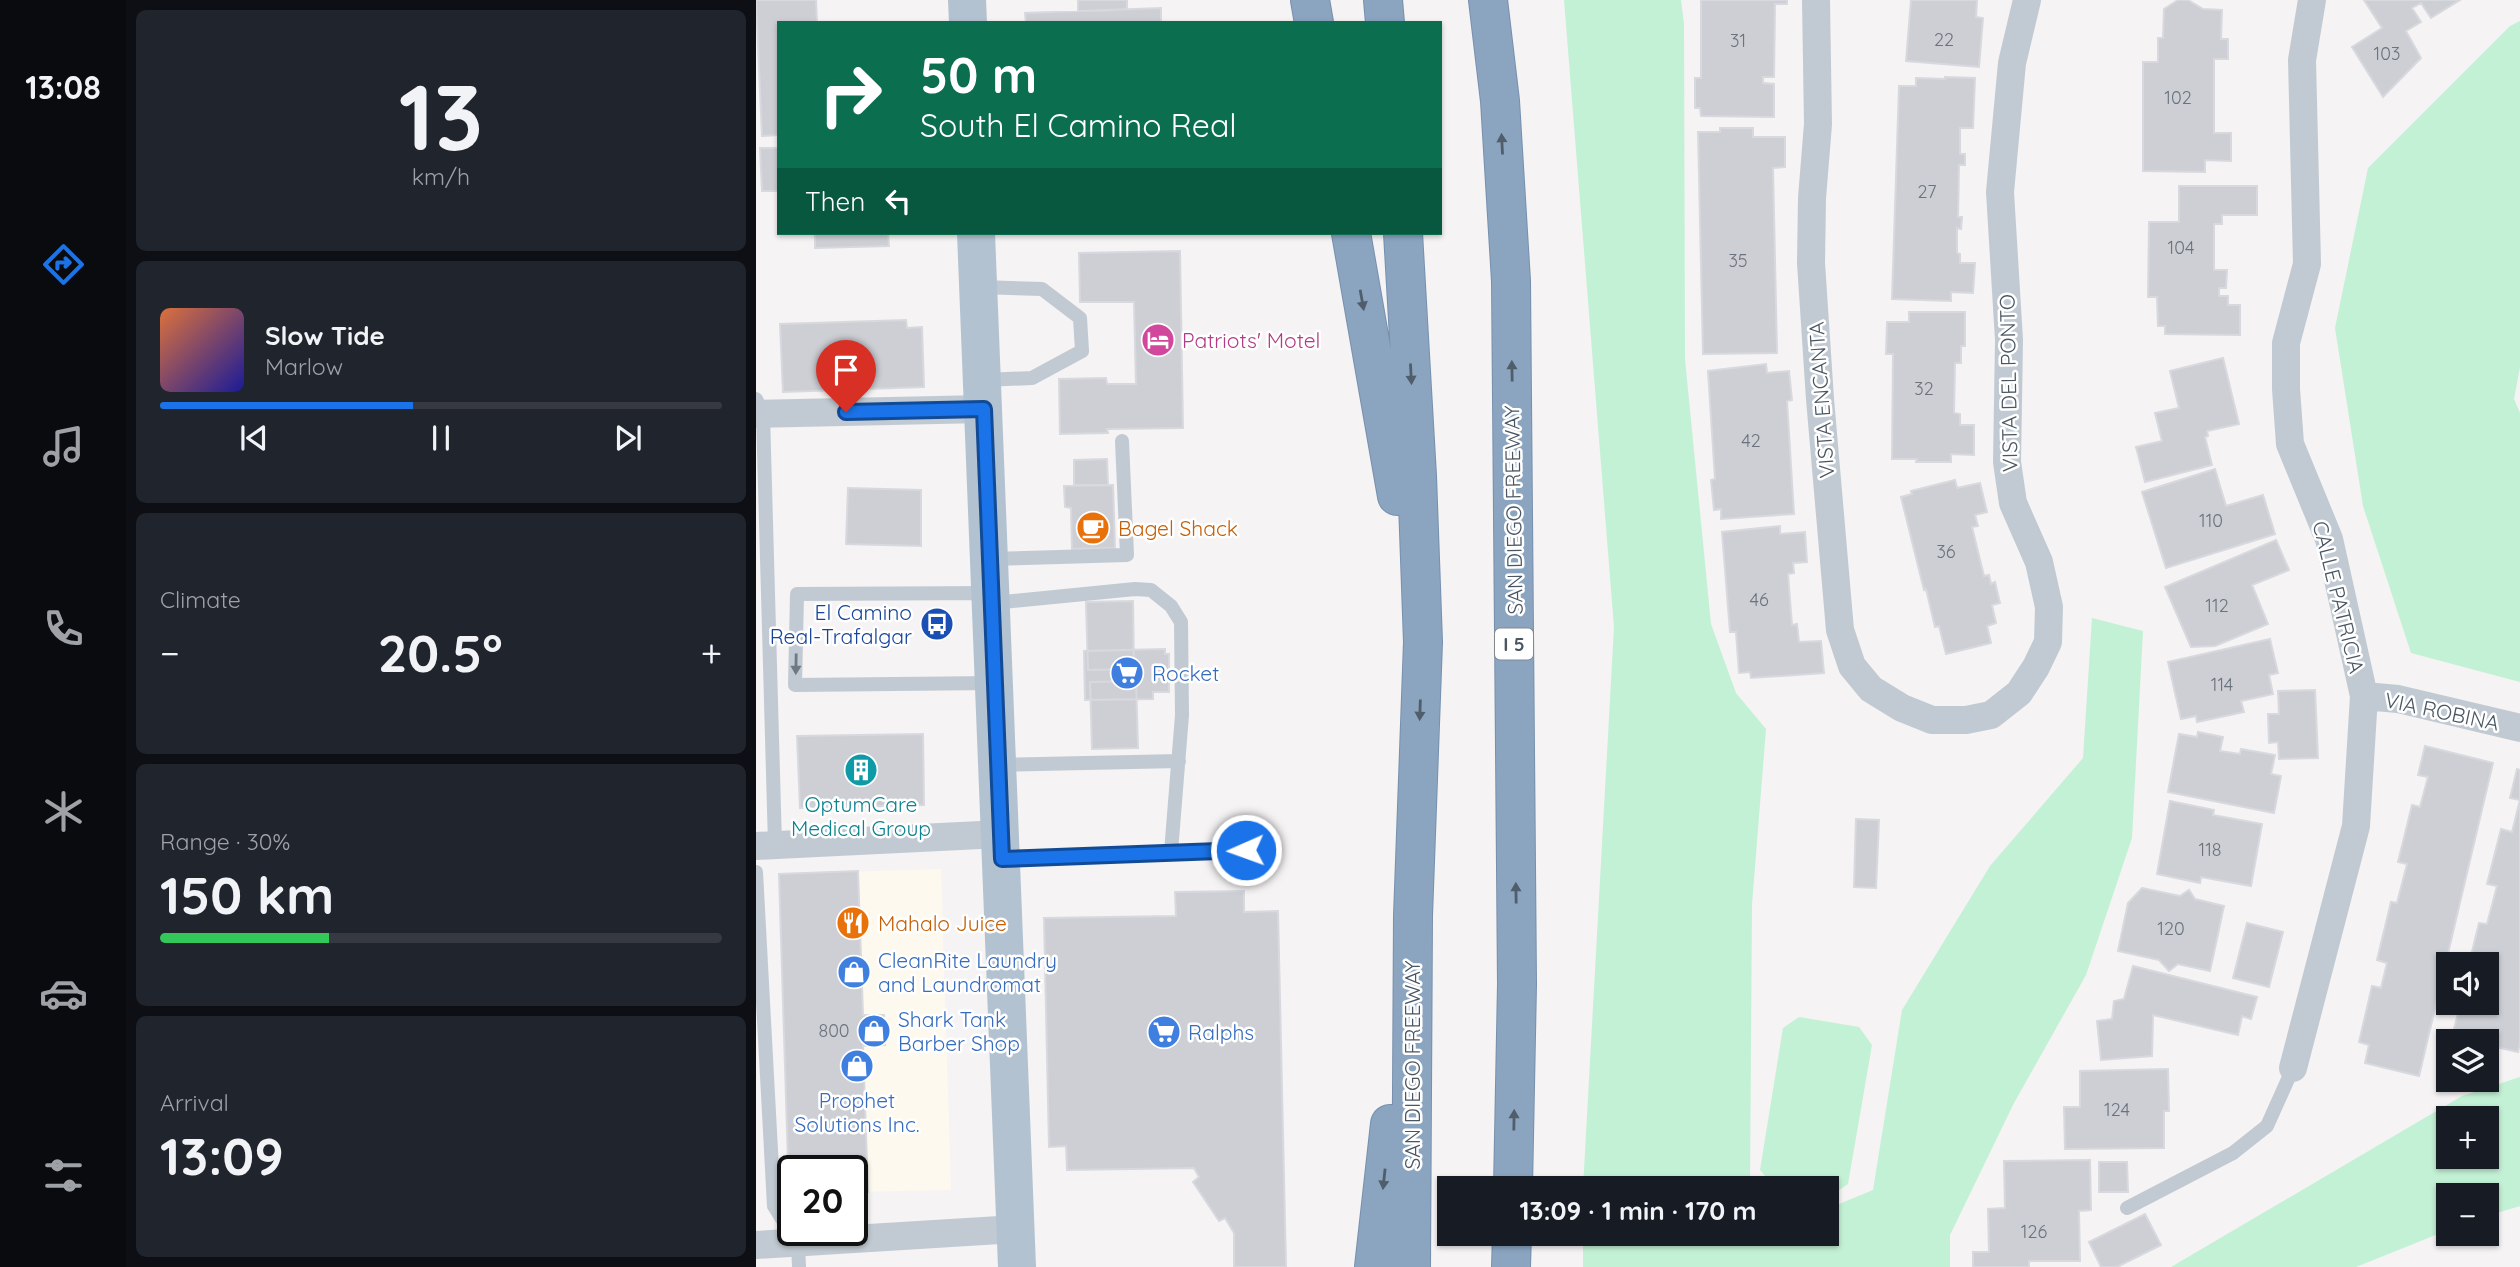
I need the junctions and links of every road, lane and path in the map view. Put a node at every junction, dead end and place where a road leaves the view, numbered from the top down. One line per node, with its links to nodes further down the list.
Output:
1 (967, 0): 9 (main road)
2 (1310, 0): 10 (highway)
3 (1382, 0): 11 (highway)
4 (1488, 0): 12 (highway, SAN DIEGO FREEWAY / I 5)
5 (1500, 0): 12 (highway)
6 (1816, 0): 24 (street, VISTA ENCANTA)
7 (2027, 0): 24 (street, VISTA DEL PONTO)
8 (2312, 0): 23 (street, CALLE PATRICIA)
9 (968, 21)
10 (1314, 21)
11 (1385, 21)
12 (1500, 101): 35 (highway, SAN DIEGO FREEWAY / I 5, one-way to 12)
13 (976, 235): 16 (main road)
14 (1351, 235): 21 (highway, one-way to 21)
15 (1403, 235): 21 (highway, SAN DIEGO FREEWAY, one-way to 21)
16 (979, 287): 17 (main road); 17 (lane)
17 (983, 395): 18 (street); 20 (main road)
18 (759, 409): 28 (lane)
19 (1122, 441): 20 (lane)
20 (991, 585): 22 (main road); 22 (lane, one-way to 22); 26 (lane)
21 (1423, 642): 33 (highway, SAN DIEGO FREEWAY, one-way to 33)
22 (995, 683): 27 (main road)
23 (2364, 696): 25 (street, VIA ROBINA); 34 (street, CALLE PATRICIA)
24 (1966, 720)
25 (2520, 728)
26 (1179, 761): 27 (lane); 31 (lane)
27 (998, 765): 29 (main road)
28 (766, 846): 29 (street)
29 (1001, 847): 31 (lane); 37 (main road)
30 (1246, 850): 31 (lane)
31 (1171, 852)
32 (756, 872): 40 (lane)
33 (1413, 916): 42 (highway, one-way to 42); 43 (highway, SAN DIEGO FREEWAY)
34 (2294, 1068): 36 (lane)
35 (1513, 1176)
36 (2127, 1208)
37 (1016, 1228): 40 (street); 41 (main road)
38 (756, 1245): 40 (street)
39 (1511, 1246): 44 (highway)
40 (798, 1256)
41 (1017, 1267)
42 (1374, 1267)
43 (1411, 1267)
44 (1511, 1267)

